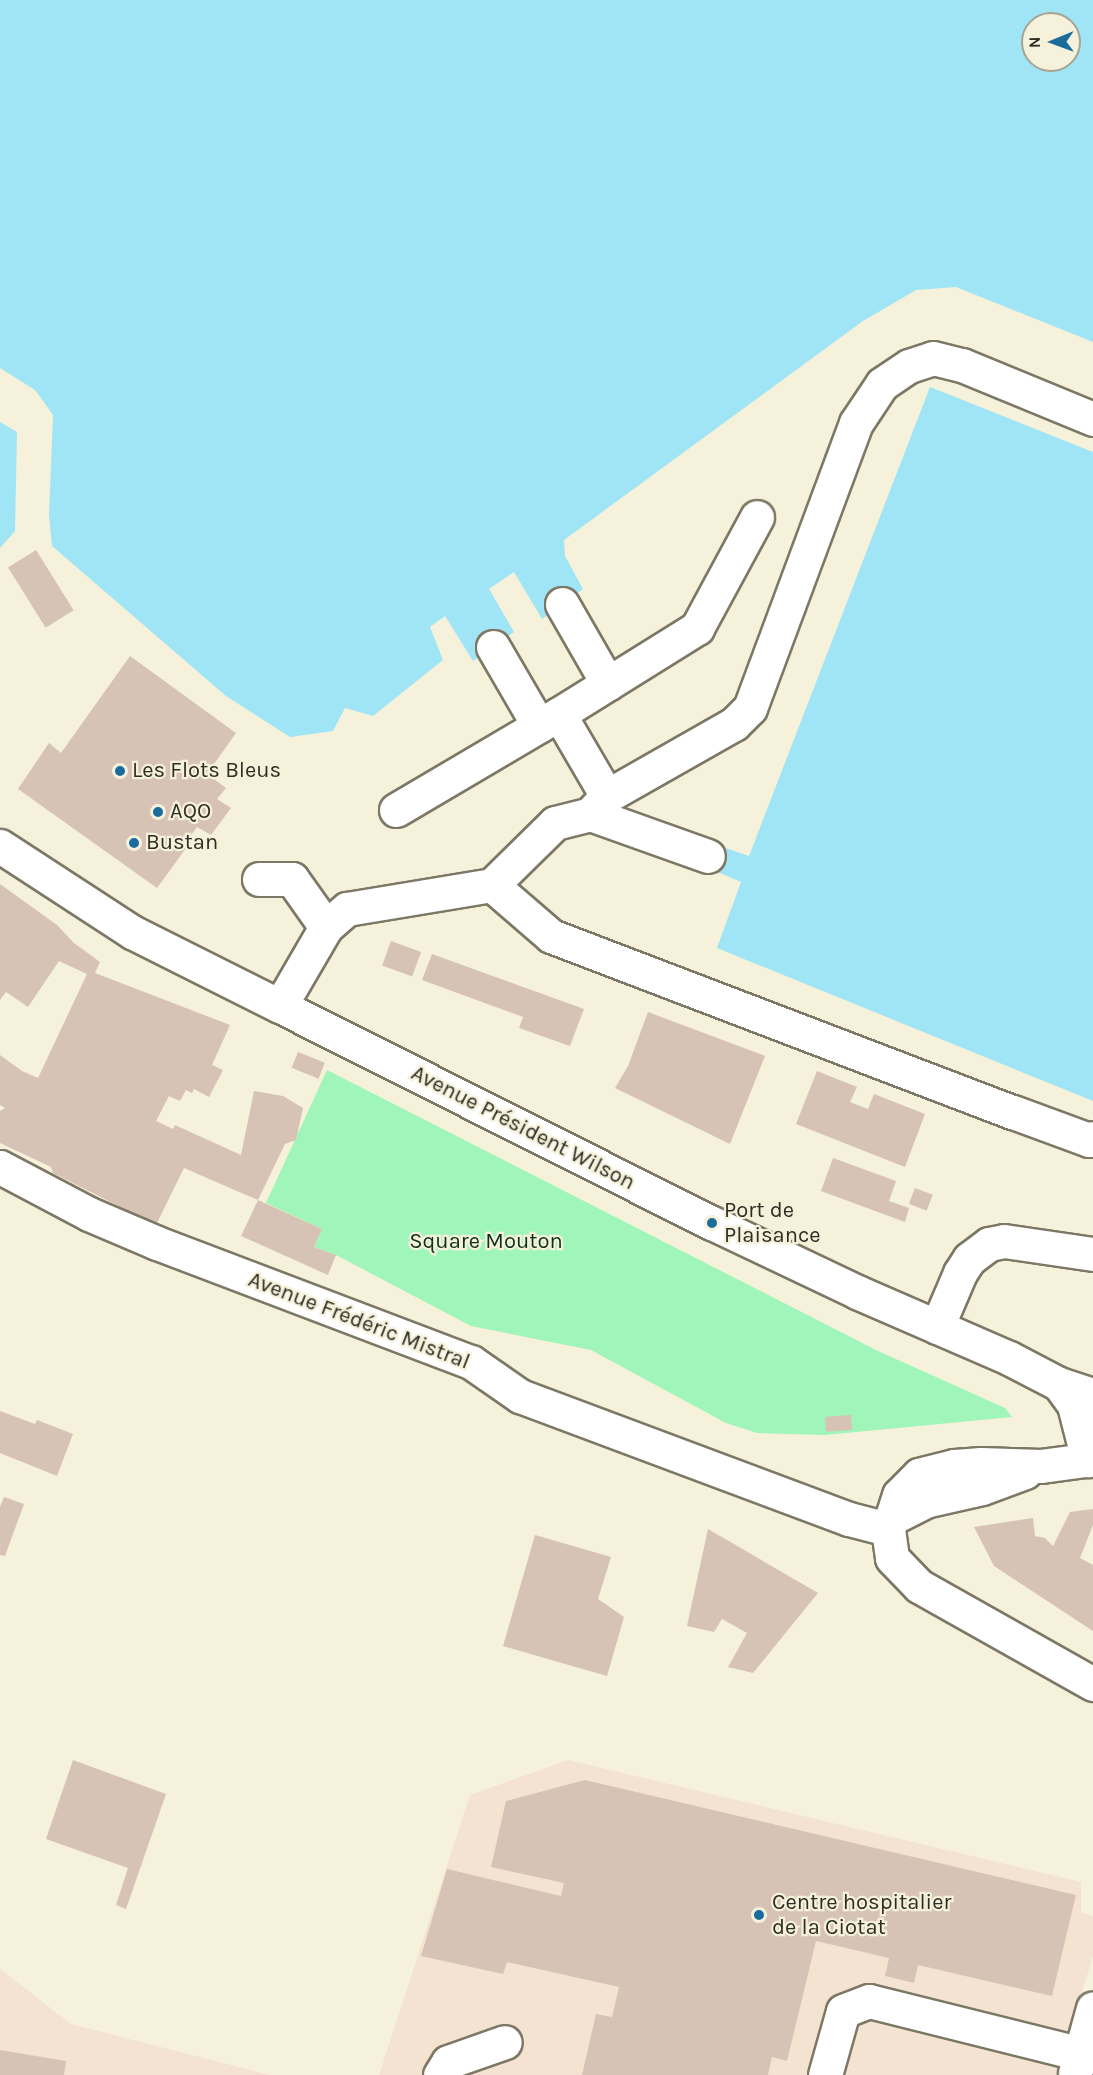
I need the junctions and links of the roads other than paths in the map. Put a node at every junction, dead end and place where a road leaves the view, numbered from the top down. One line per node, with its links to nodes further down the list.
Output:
1 (1093, 419): 7 (street)
2 (757, 517): 5 (street)
3 (562, 604): 5 (street)
4 (494, 647): 6 (street)
5 (608, 684): 6 (street)
6 (549, 720): 7 (street); 8 (street)
7 (599, 805): 10 (street); 12 (street)
8 (396, 810)
9 (0, 846): 14 (street, Avenue Président Wilson)
10 (708, 856)
11 (259, 879): 13 (street)
12 (492, 885): 13 (street); 15 (street)
13 (326, 927): 14 (street)
14 (280, 1006): 18 (street, Avenue Président Wilson)
15 (1092, 1143)
16 (0, 1167): 22 (street, Avenue Frédéric Mistral)
17 (1093, 1254): 18 (street)
18 (938, 1327): 19 (street, Avenue Président Wilson)
19 (1059, 1384): 20 (street, Avenue Président Wilson); 21 (street)
20 (1093, 1395)
21 (1090, 1459): 22 (street)
22 (890, 1523): 23 (street)
23 (1093, 1684)
24 (1093, 2008): 26 (street)
25 (505, 2042): 28 (street)
26 (1083, 2062): 27 (street)
27 (828, 2074)
28 (440, 2075)

